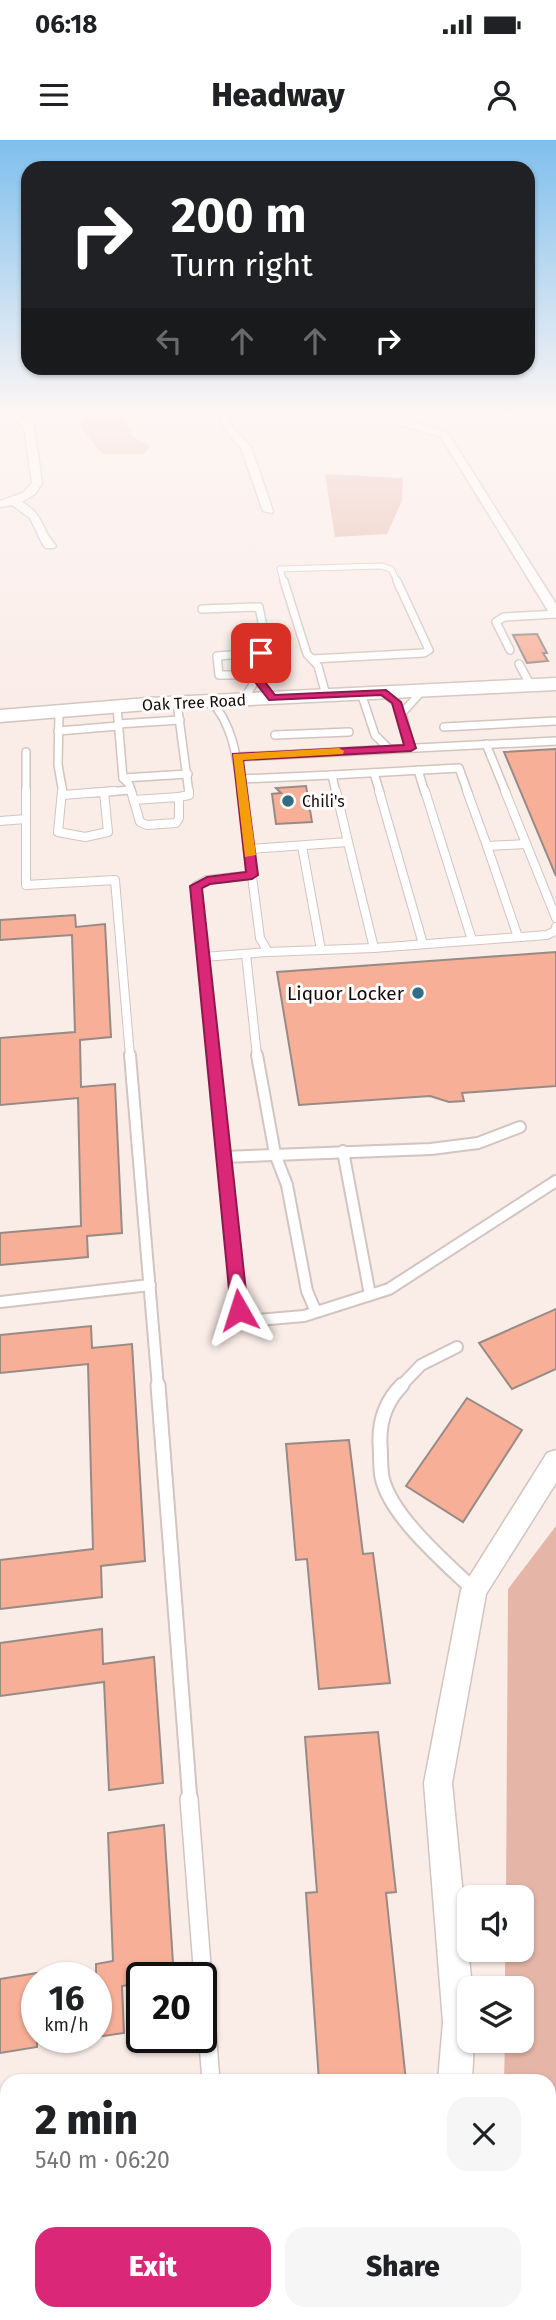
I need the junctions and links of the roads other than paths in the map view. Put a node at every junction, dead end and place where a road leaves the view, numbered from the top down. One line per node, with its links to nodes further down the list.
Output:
1 (33, 517): 3 (street)
2 (497, 517): 5 (street)
3 (50, 546)
4 (202, 609): 7 (lane)
5 (555, 610): 6 (lane)
6 (510, 650)
7 (261, 653): 10 (lane); 10 (lane)
8 (311, 659): 8 (lane); 16 (lane)
9 (519, 663): 12 (lane)
10 (258, 677): 17 (lane); 18 (lane)
11 (556, 684): 12 (main road, Oak Tree Road)
12 (531, 686): 13 (main road, Oak Tree Road)
13 (423, 690): 14 (main road, Oak Tree Road); 21 (lane)
14 (383, 692): 15 (main road, Oak Tree Road); 21 (lane)
15 (361, 693): 16 (main road, Oak Tree Road); 31 (lane)
16 (326, 695): 17 (main road, Oak Tree Road)
17 (272, 698): 18 (main road, Oak Tree Road)
18 (244, 699): 19 (main road, Oak Tree Road)
19 (211, 701): 20 (main road, Oak Tree Road); 39 (lane)
20 (178, 711): 23 (main road, Oak Tree Road); 42 (lane)
21 (401, 713): 34 (lane)
22 (0, 716): 24 (main road, Oak Tree Road)
23 (118, 719): 24 (main road, Oak Tree Road); 44 (lane)
24 (59, 721): 48 (lane)
25 (554, 721): 26 (lane); 27 (lane)
26 (444, 726)
27 (556, 730)
28 (349, 732): 29 (lane)
29 (300, 734): 30 (lane); 38 (lane)
30 (275, 735)
31 (375, 735): 35 (lane); 36 (lane)
32 (556, 741): 33 (lane)
33 (486, 744): 34 (lane); 54 (lane)
34 (411, 748): 35 (lane)
35 (389, 749): 36 (lane)
36 (365, 750): 38 (lane)
37 (26, 752): 51 (lane)
38 (306, 753): 39 (lane)
39 (237, 757): 45 (lane)
40 (418, 770): 41 (lane); 56 (lane); 62 (lane)
41 (374, 772): 43 (lane); 63 (lane)
42 (188, 774): 44 (lane); 49 (lane)
43 (332, 775): 45 (lane); 53 (lane)
44 (124, 778): 46 (lane)
45 (240, 779): 57 (lane)
46 (131, 790): 47 (lane); 50 (lane)
47 (104, 792): 48 (lane); 48 (lane)
48 (62, 795)
49 (179, 797): 50 (lane); 50 (lane)
50 (134, 800)
51 (26, 819): 52 (lane); 74 (lane)
52 (0, 821)
53 (348, 842): 55 (lane); 64 (lane)
54 (526, 844): 56 (lane); 59 (lane)
55 (302, 846): 57 (lane); 65 (lane)
56 (487, 846): 61 (lane)
57 (249, 849): 58 (lane)
58 (252, 875): 66 (lane); 68 (lane)
59 (556, 918)
60 (556, 926): 61 (lane)
61 (518, 937): 62 (lane)
62 (472, 940): 63 (lane)
63 (424, 944): 64 (lane)
64 (374, 948): 65 (lane)
65 (321, 950): 66 (lane)
66 (268, 952): 67 (lane)
67 (246, 954): 68 (lane); 71 (lane)
68 (203, 957): 72 (lane)
69 (520, 1127): 70 (lane)
70 (343, 1151): 71 (lane); 75 (lane)
71 (275, 1154): 72 (lane); 77 (lane)
72 (224, 1157): 77 (lane)
73 (556, 1181): 75 (lane)
74 (150, 1285): 76 (lane); 81 (lane)
75 (370, 1295): 77 (lane)
76 (0, 1302)
77 (316, 1312)
78 (457, 1348): 80 (lane)
79 (556, 1461): 80 (street)
80 (474, 1590): 82 (street)
81 (210, 2074)
82 (455, 2074)

